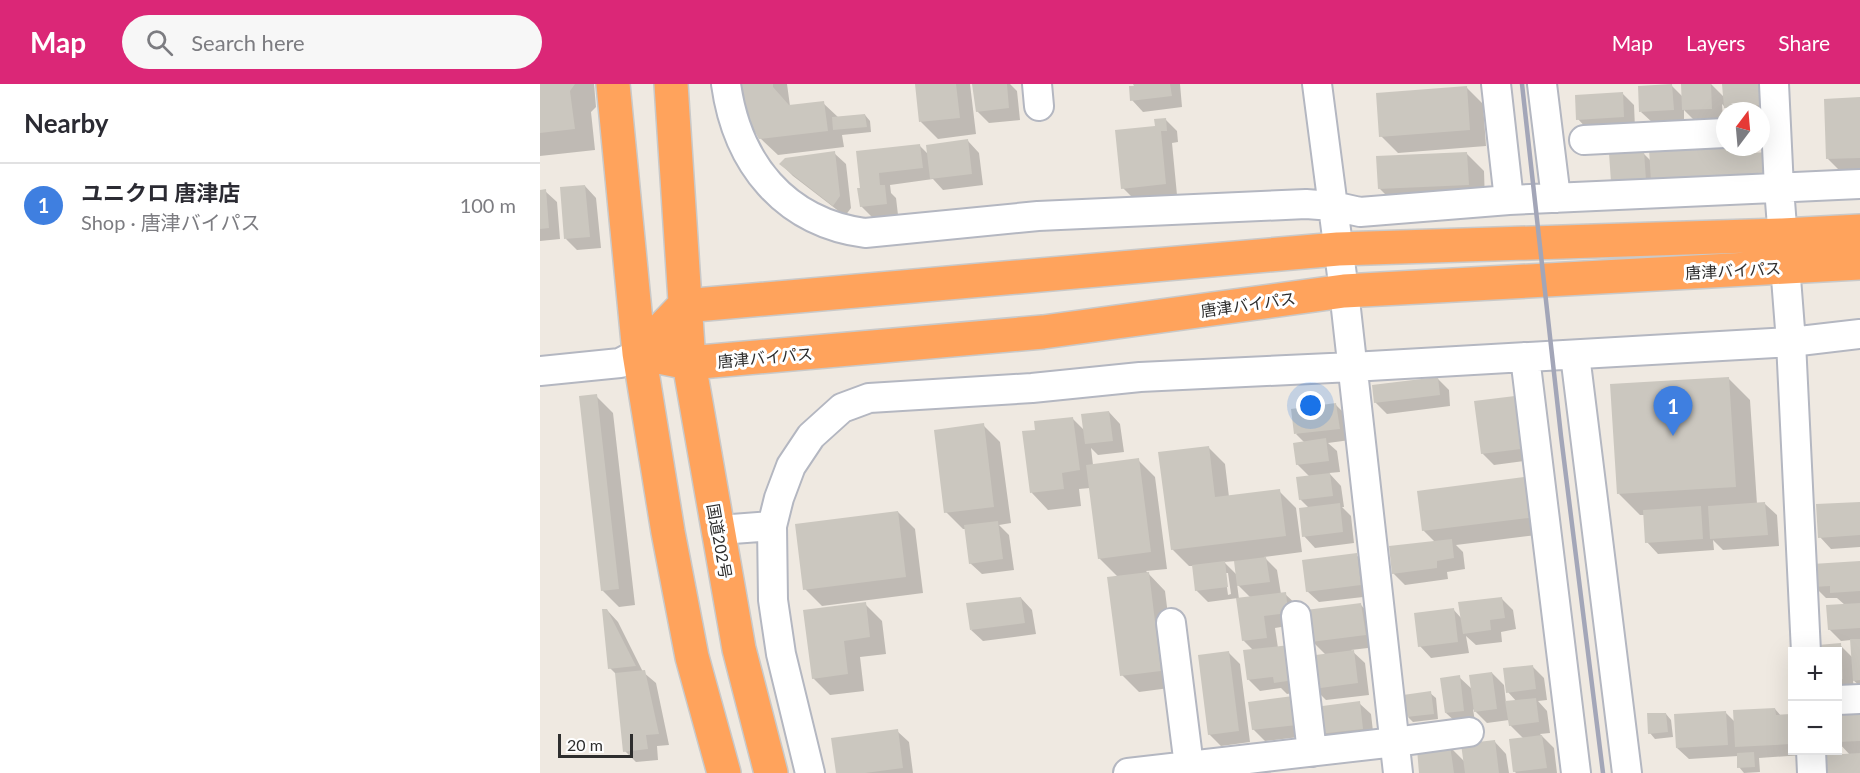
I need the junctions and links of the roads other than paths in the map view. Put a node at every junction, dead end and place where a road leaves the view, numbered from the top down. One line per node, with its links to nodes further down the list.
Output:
1 (613, 84): 25 (highway)
2 (671, 84): 22 (highway)
3 (726, 84): 16 (street)
4 (1317, 84): 16 (street)
5 (1496, 84): 15 (street)
6 (1542, 84): 14 (street)
7 (1774, 84): 8 (street)
8 (1770, 122)
9 (1716, 133): 11 (street)
10 (1770, 137): 13 (street)
11 (1584, 140)
12 (1860, 184): 13 (street)
13 (1779, 188): 14 (street); 19 (street)
14 (1557, 198): 15 (street)
15 (1509, 200): 16 (street)
16 (1333, 206): 18 (street)
17 (1860, 231): 19 (highway, 唐津バイパス)
18 (1338, 249): 19 (highway, 唐津バイパス); 21 (street); 22 (highway, 唐津バイパス)
19 (1784, 251): 20 (highway, 唐津バイパス); 21 (highway, 唐津バイパス); 24 (street)
20 (1860, 263)
21 (1344, 291): 28 (highway, 唐津バイパス); 29 (street)
22 (684, 306): 25 (highway); 28 (highway, 国道202号)
23 (1860, 334): 24 (street)
24 (1791, 342): 26 (street); 35 (street)
25 (639, 353): 28 (highway, 唐津バイパス); 30 (street); 43 (highway)
26 (1575, 355): 27 (street); 49 (street)
27 (1525, 357): 29 (street); 48 (street)
28 (689, 363): 32 (highway, 国道202号)
29 (1352, 368): 31 (street); 39 (street)
30 (540, 371)
31 (772, 526): 32 (street); 45 (street)
32 (719, 530): 44 (highway, 国道202号)
33 (1296, 616): 40 (street)
34 (1171, 623): 42 (street)
35 (1806, 647)
36 (1860, 699): 37 (street)
37 (1842, 700)
38 (1469, 732): 39 (street)
39 (1395, 742): 40 (street); 47 (street)
40 (1312, 752): 42 (street)
41 (1811, 755): 50 (street)
42 (1189, 766): 46 (street)
43 (724, 773)
44 (771, 773)
45 (810, 773)
46 (1128, 773)
47 (1398, 773)
48 (1576, 773)
49 (1627, 773)
50 (1812, 773)

